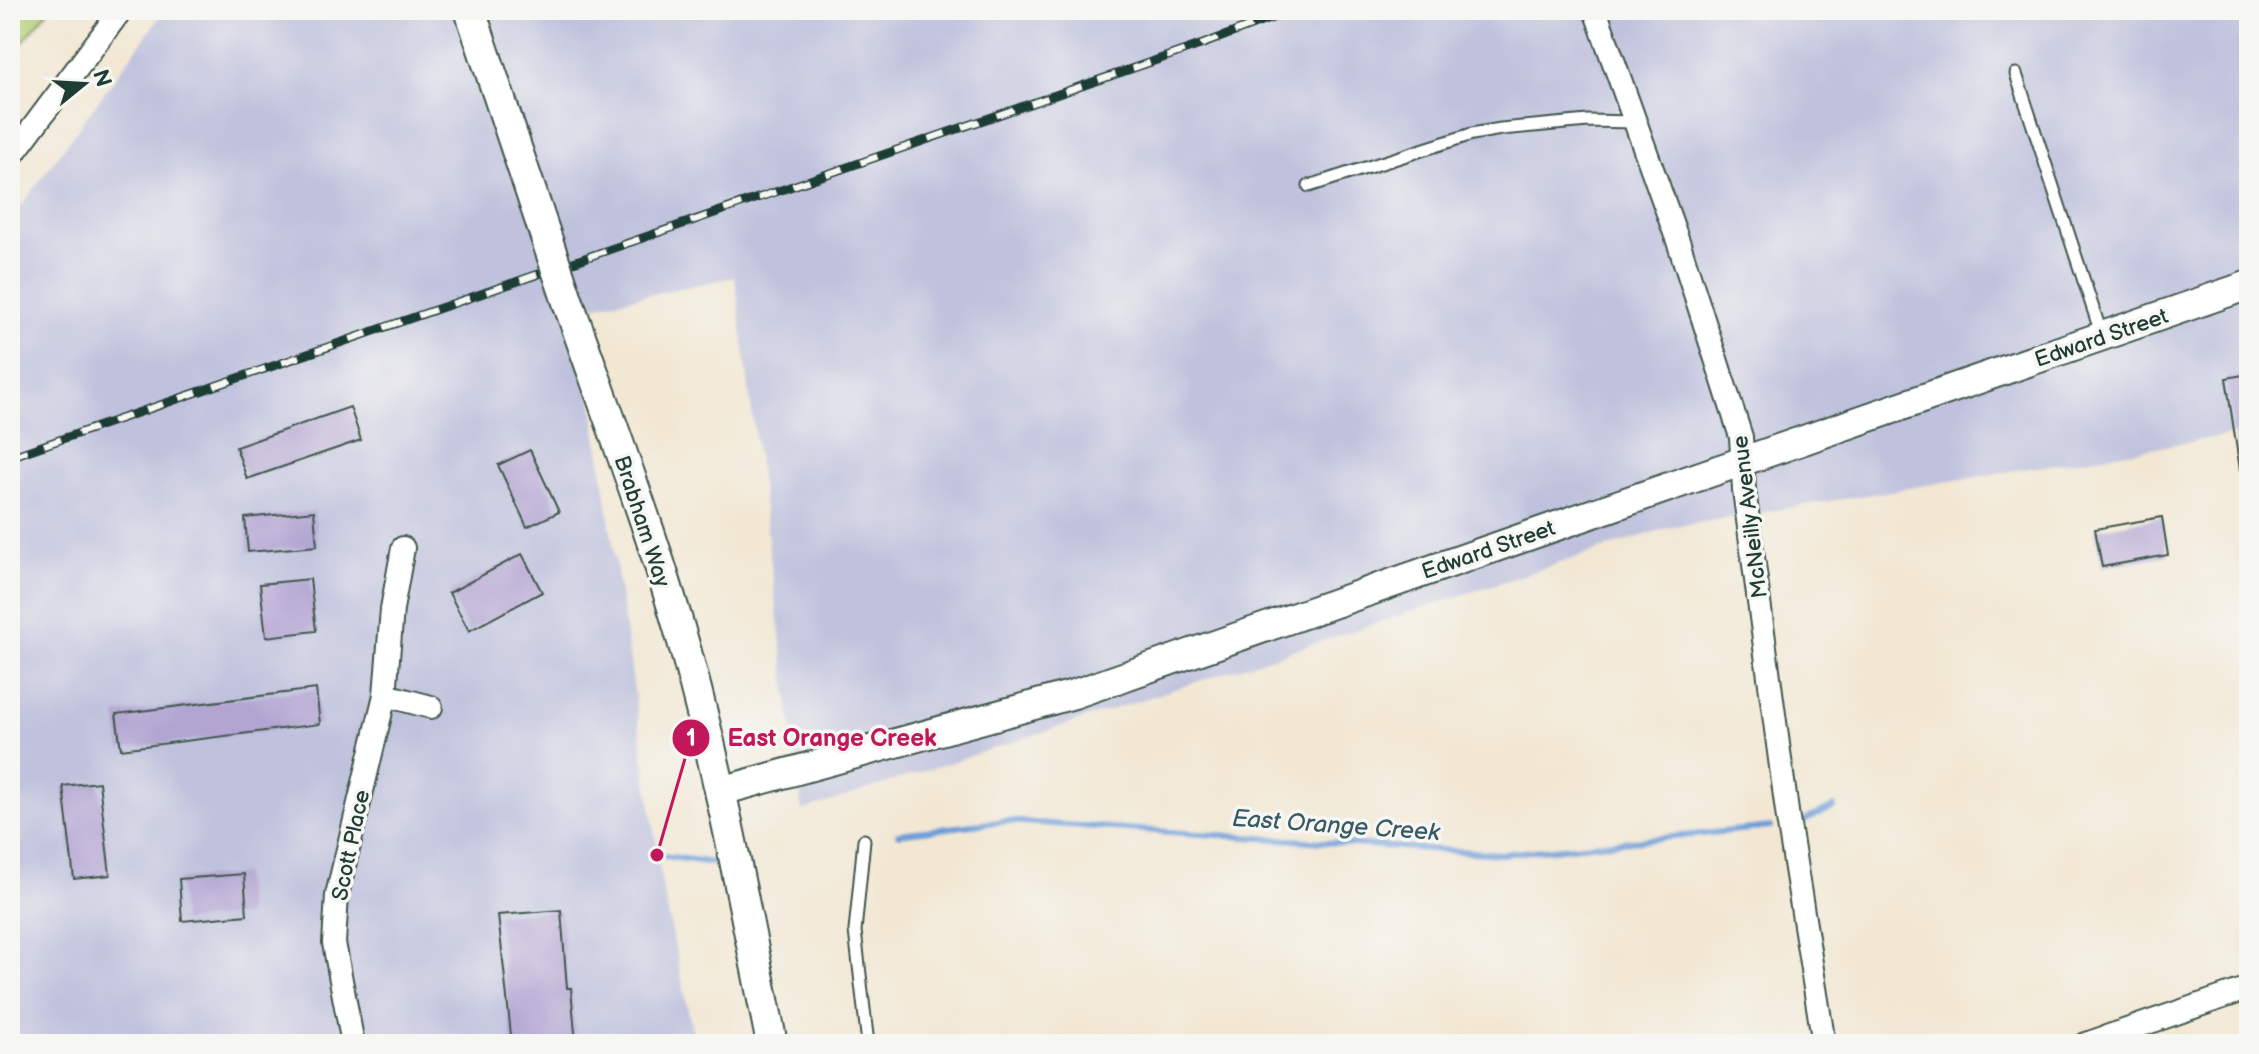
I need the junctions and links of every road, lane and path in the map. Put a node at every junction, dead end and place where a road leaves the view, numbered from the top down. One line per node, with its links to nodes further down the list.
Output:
1 (121, 10): 6 (street)
2 (470, 10): 14 (main road, Brabham Way, bridge)
3 (1595, 10): 5 (street, McNeilly Avenue)
4 (2016, 74): 9 (lane)
5 (1635, 122): 7 (lane); 10 (street, McNeilly Avenue)
6 (10, 158)
7 (1309, 186)
8 (2249, 285): 9 (street, Edward Street)
9 (2102, 336): 10 (street, Edward Street)
10 (1743, 461): 14 (street, Edward Street); 20 (street, McNeilly Avenue)
11 (403, 548): 12 (street, Scott Place)
12 (385, 695): 13 (street); 17 (street, Scott Place)
13 (431, 707)
14 (721, 791): 18 (main road, Brabham Way)
15 (864, 840): 19 (lane)
16 (2249, 988): 21 (street)
17 (353, 1044)
18 (772, 1044)
19 (868, 1044)
20 (1824, 1044)
21 (2086, 1044)

